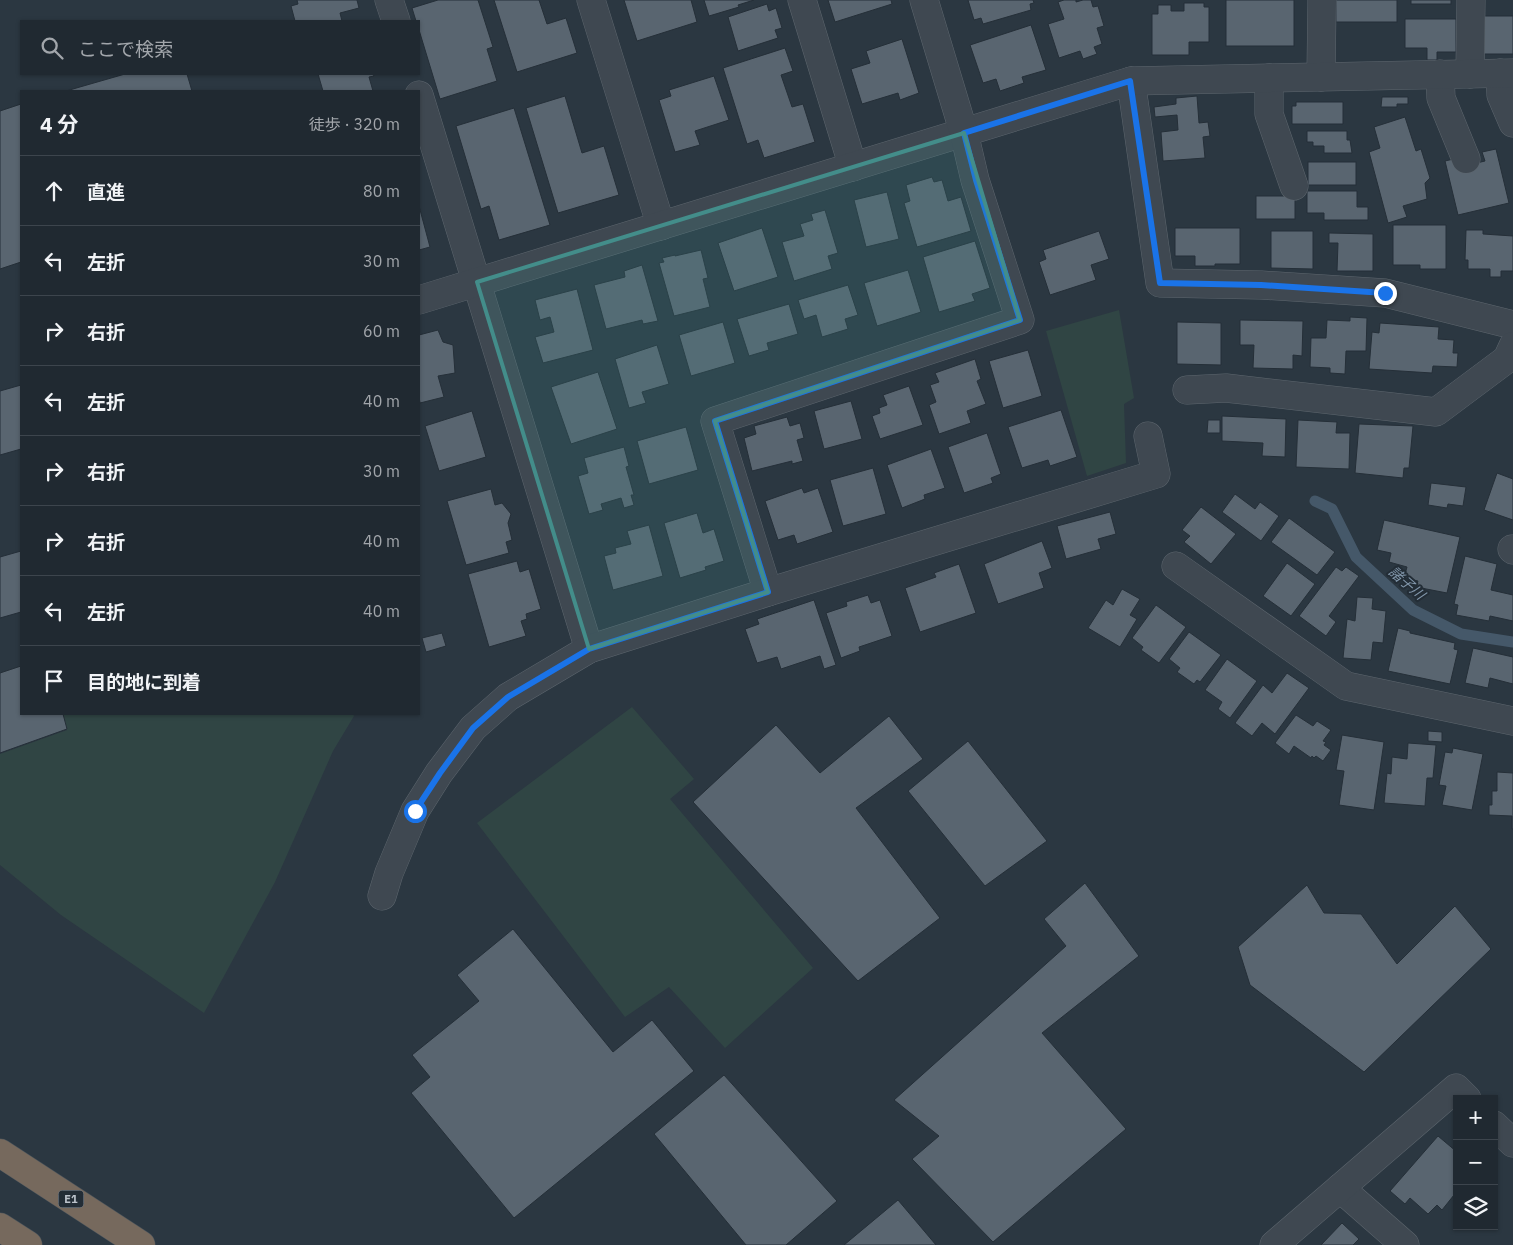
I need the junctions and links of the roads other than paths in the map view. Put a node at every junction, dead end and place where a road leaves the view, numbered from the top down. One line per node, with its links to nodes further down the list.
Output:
1 (389, 0): 7 (street)
2 (592, 0): 22 (street)
3 (802, 0): 20 (street)
4 (924, 0): 18 (street)
5 (1322, 0): 12 (street)
6 (1471, 0): 10 (street)
7 (396, 20)
8 (1507, 73): 10 (street); 17 (street)
9 (1440, 74): 10 (street); 12 (street); 19 (street)
10 (1470, 74)
11 (412, 75): 15 (street)
12 (1321, 77): 13 (street)
13 (1269, 78): 14 (street); 21 (street)
14 (1130, 81): 18 (street); 25 (street)
15 (418, 90)
16 (420, 98): 23 (street)
17 (1513, 122)
18 (964, 133): 20 (street); 30 (street)
19 (1466, 159)
20 (853, 167): 22 (street)
21 (1294, 186)
22 (660, 226): 23 (street)
23 (477, 282): 24 (street); 31 (street)
24 (420, 300)
25 (1513, 326)
26 (1513, 346): 27 (street)
27 (1187, 390)
28 (1148, 436): 30 (street)
29 (1176, 566): 32 (street)
30 (768, 592): 31 (street)
31 (589, 649): 33 (street)
32 (1513, 721)
33 (382, 896)
34 (1463, 1095): 38 (street)
35 (1498, 1129): 36 (street)
36 (1513, 1143)
37 (0, 1153): 41 (highway, E1)
38 (1340, 1188): 42 (street); 43 (street)
39 (0, 1227): 40 (highway)
40 (28, 1245)
41 (141, 1245)
42 (1274, 1245)
43 (1405, 1245)

